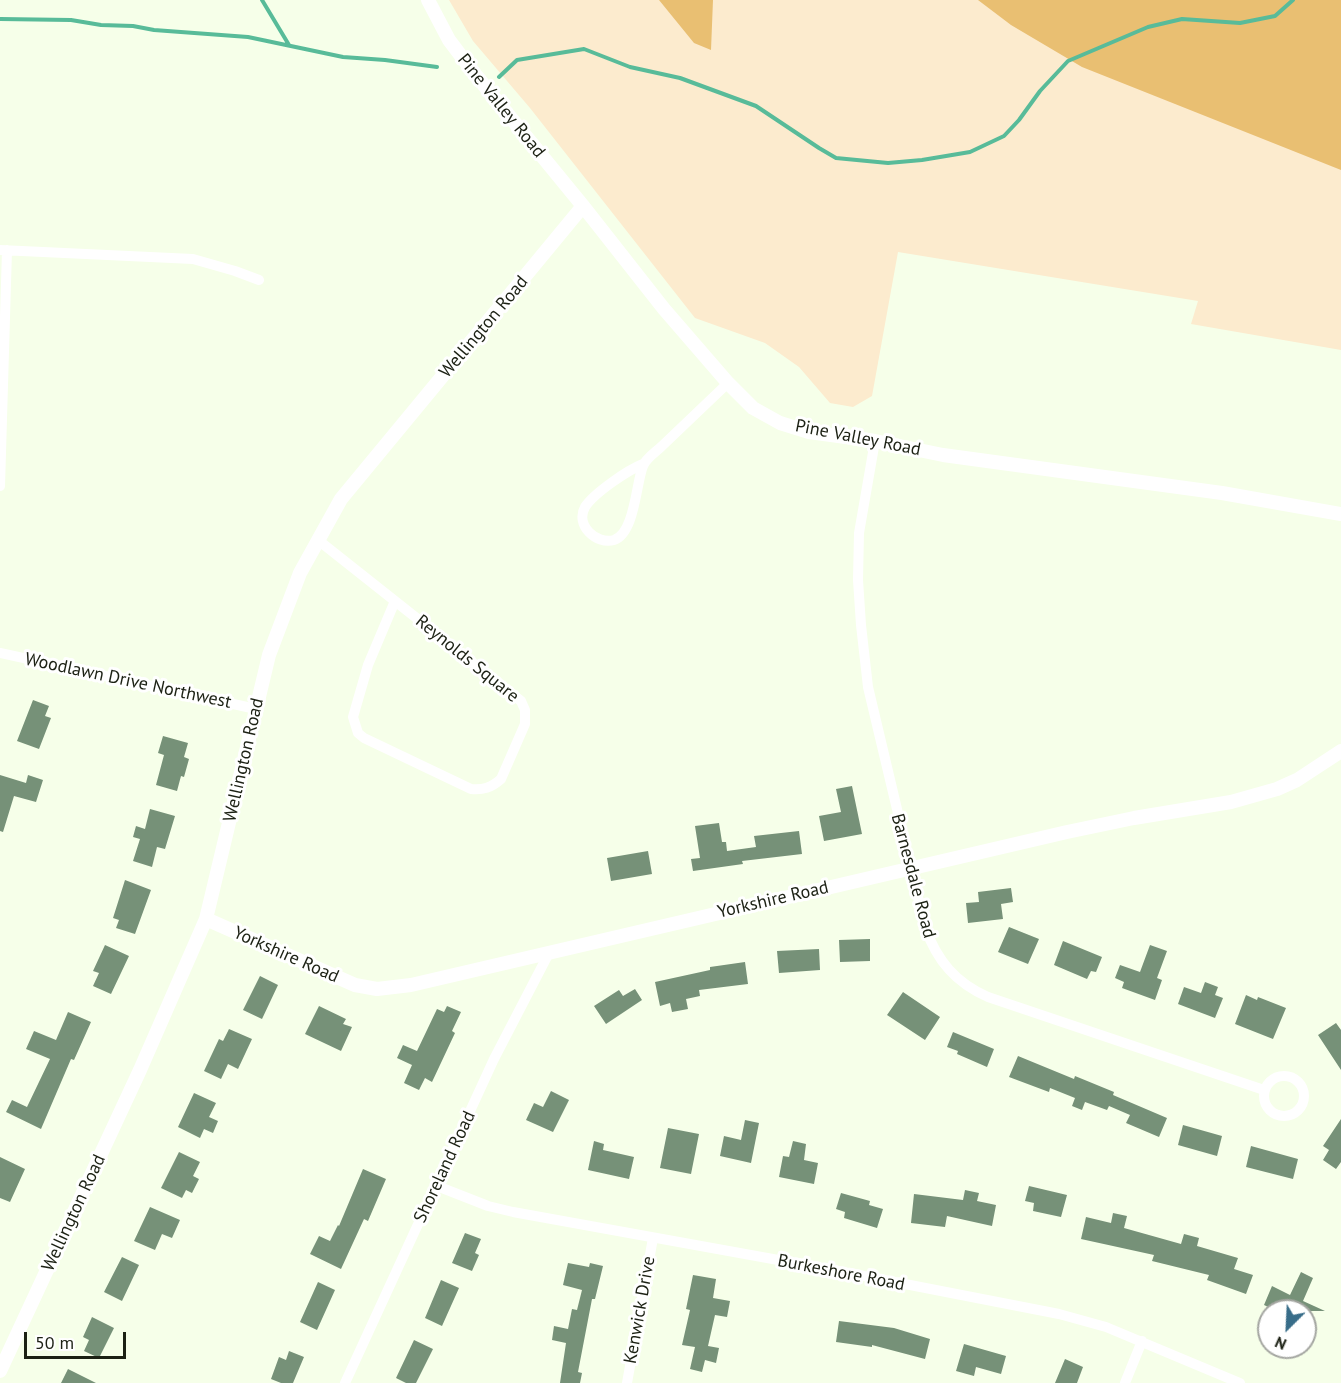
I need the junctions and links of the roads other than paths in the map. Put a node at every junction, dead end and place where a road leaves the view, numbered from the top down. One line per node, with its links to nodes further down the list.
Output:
1 (428, 0): 2 (street, Pine Valley Road)
2 (583, 206): 5 (street, Pine Valley Road); 10 (street, Wellington Road)
3 (4, 250): 4 (street); 8 (street)
4 (259, 280)
5 (728, 383): 6 (street, Pine Valley Road); 7 (street)
6 (875, 441): 9 (street, Pine Valley Road); 15 (street, Barnesdale Road)
7 (643, 464): 7 (street)
8 (0, 486)
9 (1341, 514)
10 (318, 540): 11 (street, Reynolds Square); 13 (street, Wellington Road)
11 (395, 601): 11 (street, Reynolds Square)
12 (0, 653): 13 (street, Woodlawn Drive Northwest)
13 (256, 709): 16 (street, Wellington Road)
14 (1341, 751): 15 (street, Yorkshire Road)
15 (910, 869): 17 (street, Yorkshire Road); 18 (street, Barnesdale Road)
16 (206, 919): 17 (street, Yorkshire Road); 22 (street, Wellington Road)
17 (549, 953): 19 (street, Shoreland Road)
18 (1264, 1090)
19 (436, 1186): 20 (street, Burkeshore Road); 23 (street, Shoreland Road)
20 (653, 1238): 21 (street, Burkeshore Road); 24 (street, Kenwick Drive)
21 (1142, 1341): 25 (street); 26 (street, Burkeshore Road)
22 (0, 1371)
23 (345, 1383)
24 (627, 1383)
25 (1125, 1383)
26 (1240, 1383)

